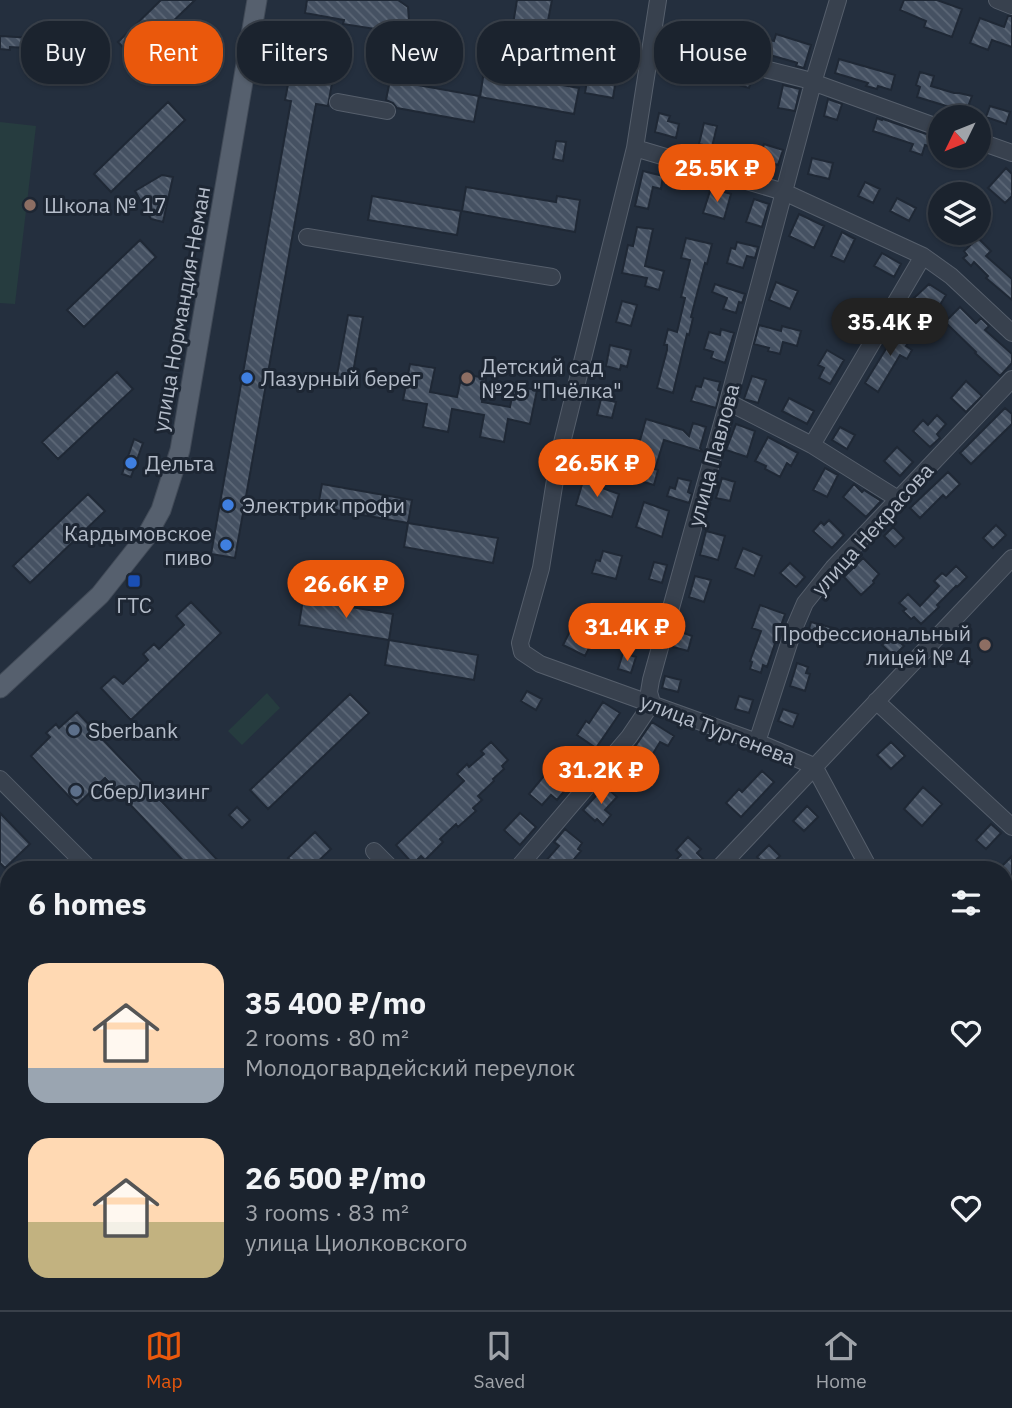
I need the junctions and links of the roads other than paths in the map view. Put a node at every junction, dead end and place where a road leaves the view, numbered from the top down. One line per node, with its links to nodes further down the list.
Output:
1 (257, 0): 24 (main road, улица Нормандия-Неман)
2 (659, 0): 12 (street)
3 (838, 0): 7 (street, улица Павлова)
4 (997, 0): 5 (street)
5 (1012, 6)
6 (771, 71): 7 (street)
7 (813, 83): 10 (street); 14 (street, улица Павлова)
8 (338, 102): 9 (street)
9 (387, 111)
10 (928, 124)
11 (991, 146): 13 (street)
12 (635, 148): 14 (street); 26 (street, улица Тургенева)
13 (1012, 153)
14 (784, 192): 16 (street); 20 (street, улица Павлова)
15 (307, 237): 17 (street)
16 (923, 256): 18 (street); 21 (street)
17 (552, 277)
18 (1012, 333)
19 (1012, 379): 22 (street, улица Некрасова)
20 (728, 402): 21 (street); 26 (street, улица Павлова)
21 (812, 445): 22 (street)
22 (898, 499): 27 (street, улица Некрасова)
23 (1012, 558): 25 (street)
24 (0, 688)
25 (876, 701): 28 (street); 30 (street)
26 (652, 703): 27 (street, улица Тургенева); 34 (street)
27 (757, 742): 28 (street, улица Тургенева)
28 (814, 766): 35 (street); 36 (street, улица Тургенева)
29 (0, 779): 32 (street)
30 (1012, 827)
31 (374, 851): 33 (street)
32 (81, 861)
33 (384, 861)
34 (524, 861)
35 (725, 861)
36 (865, 861)

